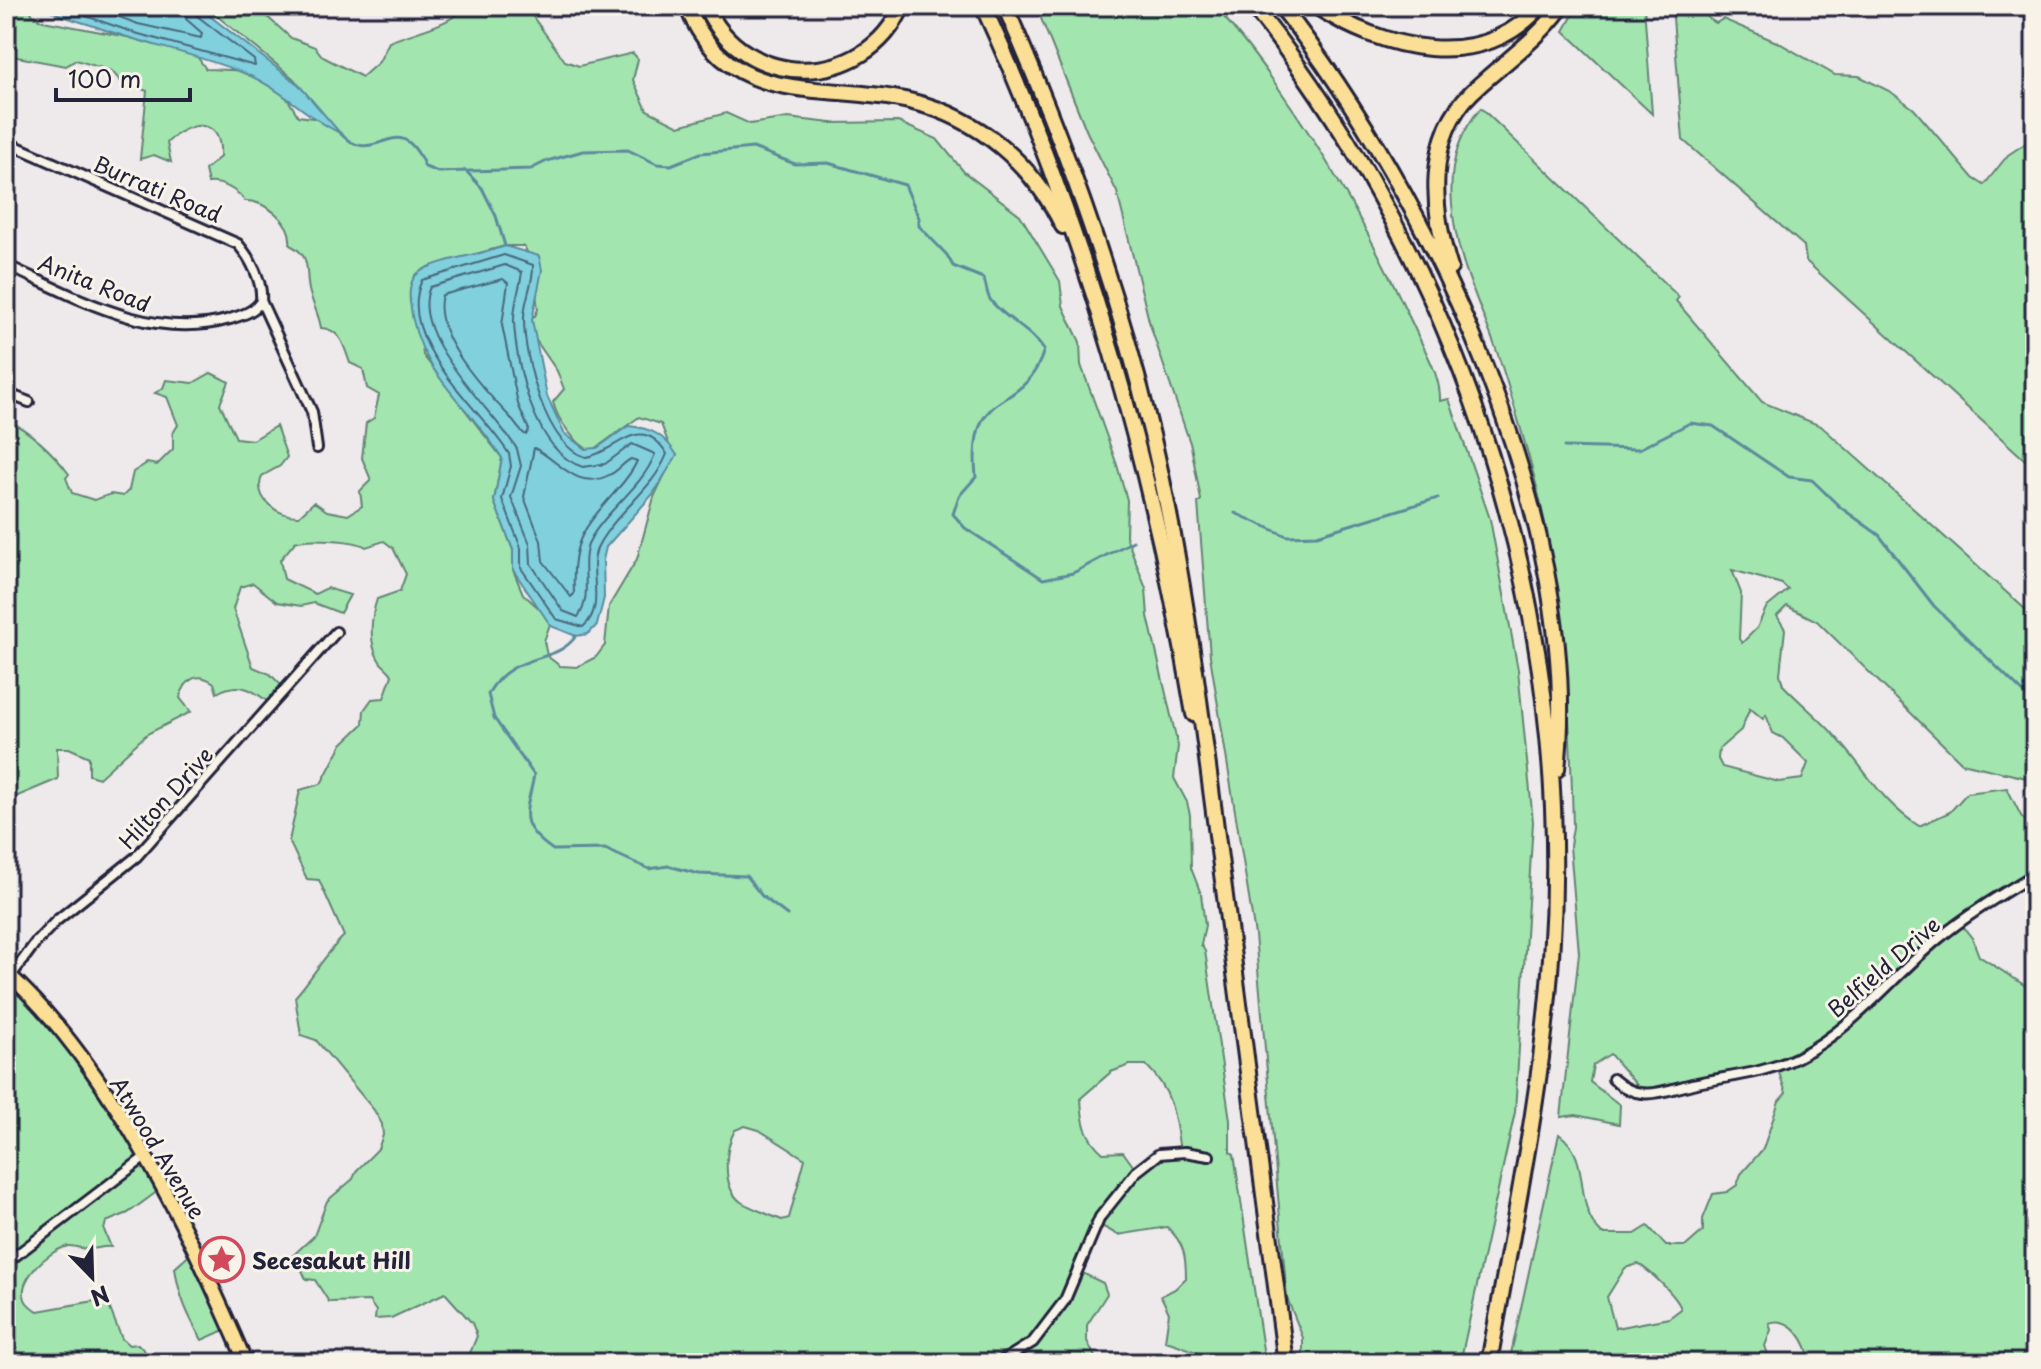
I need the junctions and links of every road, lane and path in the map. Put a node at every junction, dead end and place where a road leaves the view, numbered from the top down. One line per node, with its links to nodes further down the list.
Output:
1 (10, 6): 12 (street)
2 (687, 6): 17 (highway)
3 (706, 6): 4 (highway)
4 (902, 6)
5 (983, 6): 17 (highway)
6 (1005, 6): 23 (highway)
7 (1253, 6): 22 (highway)
8 (1281, 6): 16 (highway)
9 (1316, 6): 10 (highway)
10 (1540, 6)
11 (1562, 6): 16 (highway)
12 (6, 48)
13 (6, 142): 15 (street, Burrati Road)
14 (6, 265): 15 (street, Anita Road)
15 (261, 301): 20 (street, Burrati Road)
16 (1468, 326): 22 (highway)
17 (1106, 336): 23 (highway)
18 (6, 393): 19 (street)
19 (29, 402)
20 (317, 448)
21 (336, 632): 25 (street, Hilton Drive)
22 (1553, 812): 33 (highway)
23 (1215, 820): 32 (highway)
24 (2035, 874): 26 (street, Belfield Drive)
25 (8, 974): 28 (main road, Atwood Avenue)
26 (1613, 1079)
27 (1209, 1156): 31 (street)
28 (145, 1157): 29 (street); 30 (main road, Atwood Avenue)
29 (6, 1263)
30 (246, 1363)
31 (999, 1363)
32 (1286, 1363)
33 (1489, 1363)

